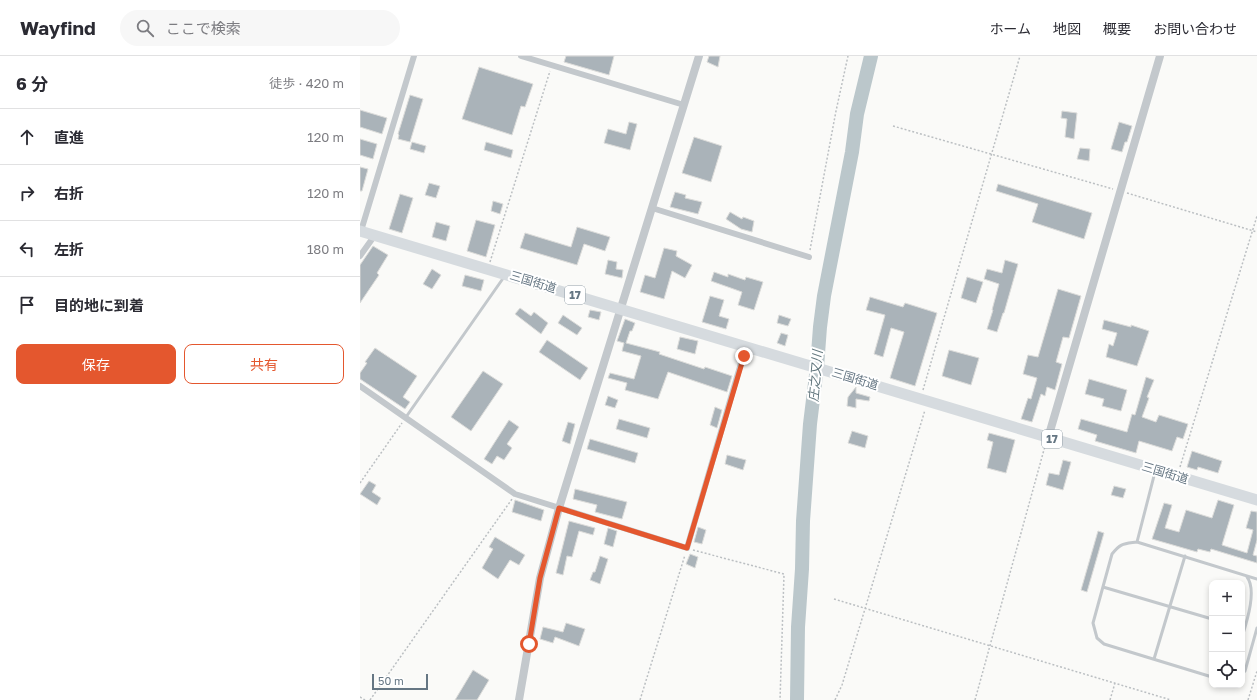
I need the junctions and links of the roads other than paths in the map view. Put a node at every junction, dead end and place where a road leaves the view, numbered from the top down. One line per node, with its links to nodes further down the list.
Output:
1 (414, 56): 7 (street)
2 (521, 56): 5 (street)
3 (699, 56): 5 (street)
4 (1160, 56): 16 (street)
5 (684, 105): 6 (street)
6 (652, 208): 10 (street); 12 (street)
7 (360, 231): 8 (highway, 三国街道 / 17)
8 (375, 235): 9 (street); 11 (highway, 三国街道 / 17)
9 (360, 256)
10 (809, 257)
11 (506, 274): 12 (highway, 三国街道 / 17); 15 (lane)
12 (620, 309): 13 (highway, 三国街道 / 17); 19 (street)
13 (746, 346): 16 (highway, 三国街道 / 17); 19 (street)
14 (360, 386): 15 (street)
15 (406, 418): 19 (street)
16 (1048, 438): 17 (highway, 三国街道 / 17)
17 (1155, 470): 18 (highway, 三国街道 / 17); 20 (lane)
18 (1257, 500)
19 (559, 508): 32 (street)
20 (1137, 542): 21 (lane); 24 (lane)
21 (1185, 556): 22 (lane); 25 (lane)
22 (1242, 574): 23 (lane); 27 (lane)
23 (1257, 579)
24 (1103, 587): 25 (lane); 29 (lane)
25 (1170, 607): 26 (lane); 29 (lane)
26 (1209, 619)
27 (1245, 624)
28 (1257, 628): 30 (lane)
29 (1154, 659): 31 (lane)
30 (1245, 668)
31 (1209, 677)
32 (519, 700)

